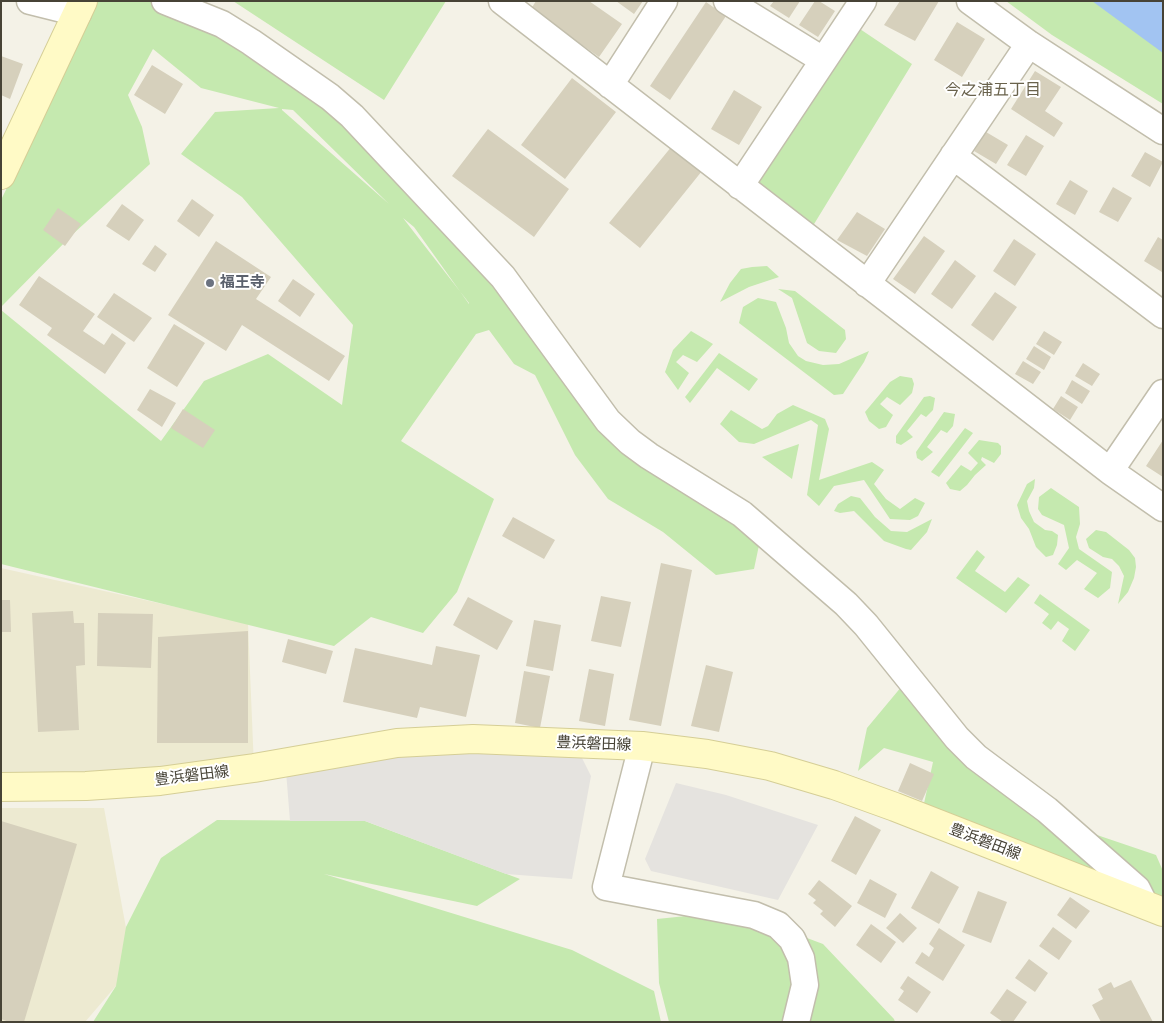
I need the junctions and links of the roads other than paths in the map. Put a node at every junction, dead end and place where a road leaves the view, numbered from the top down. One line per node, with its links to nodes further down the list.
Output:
1 (30, 1): 8 (street)
2 (165, 1): 23 (street)
3 (502, 1): 11 (street)
4 (664, 1): 11 (street)
5 (727, 1): 10 (street)
6 (862, 1): 10 (street)
7 (970, 1): 9 (street)
8 (80, 7): 14 (main road)
9 (1029, 44): 12 (street); 13 (street)
10 (823, 60): 15 (street)
11 (610, 85): 15 (street)
12 (1163, 131)
13 (953, 156): 16 (street); 17 (street)
14 (1, 175)
15 (740, 186): 16 (street)
16 (868, 284): 19 (street)
17 (1163, 316)
18 (1163, 393): 19 (street)
19 (1110, 471): 20 (street)
20 (1163, 508)
21 (642, 746): 22 (main road, 豊浜磐田線); 23 (main road, 豊浜磐田線); 24 (street)
22 (1, 787)
23 (1154, 908)
24 (796, 1022)

